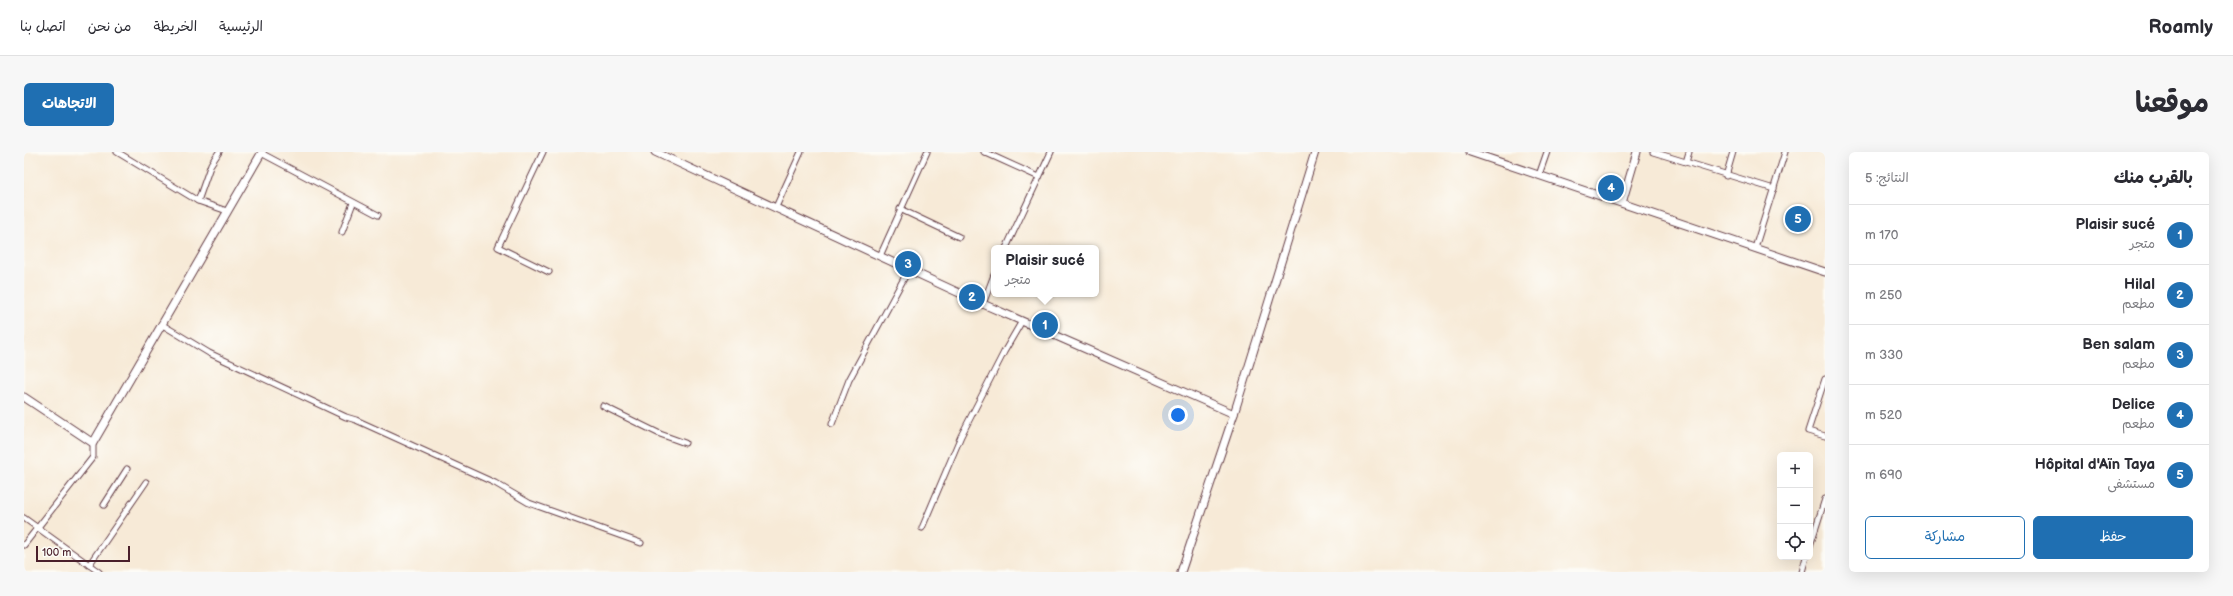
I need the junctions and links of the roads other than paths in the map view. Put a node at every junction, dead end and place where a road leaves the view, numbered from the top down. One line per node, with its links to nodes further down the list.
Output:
1 (117, 152): 23 (street)
2 (219, 152): 23 (street)
3 (262, 152): 24 (street); 28 (main road)
4 (543, 152): 36 (street)
5 (655, 152): 26 (main road)
6 (801, 152): 26 (street)
7 (927, 152): 27 (street)
8 (984, 152): 21 (street)
9 (1051, 152): 21 (street)
10 (1315, 152): 45 (main road)
11 (1470, 152): 19 (main road)
12 (1547, 152): 19 (street)
13 (1637, 152): 25 (main road)
14 (1653, 152): 18 (street)
15 (1689, 152): 18 (street)
16 (1733, 152): 20 (street)
17 (1785, 152): 22 (street)
18 (1686, 162): 20 (street)
19 (1539, 175): 25 (main road)
20 (1726, 176): 22 (street)
21 (1039, 177): 32 (street)
22 (1774, 189): 33 (street)
23 (198, 201): 28 (street)
24 (353, 203): 29 (street); 30 (street)
25 (1622, 203): 33 (main road)
26 (776, 207): 34 (main road)
27 (900, 209): 31 (street); 34 (street)
28 (227, 211): 41 (main road)
29 (378, 215)
30 (342, 232)
31 (960, 237)
32 (1007, 245)
33 (1755, 248): 37 (main road)
34 (880, 256): 35 (main road)
35 (909, 269): 39 (main road); 46 (street)
36 (549, 272)
37 (1825, 272)
38 (991, 283): 39 (street)
39 (983, 304): 40 (main road)
40 (1022, 321): 45 (main road); 56 (street)
41 (161, 324): 48 (main road); 58 (street)
42 (1825, 379): 47 (street)
43 (24, 397): 48 (main road)
44 (603, 406): 49 (street)
45 (1234, 414): 63 (main road)
46 (832, 424)
47 (1825, 436)
48 (93, 443): 55 (street)
49 (685, 443)
50 (127, 468): 53 (street)
51 (146, 482): 61 (street)
52 (1825, 499): 57 (street)
53 (104, 506)
54 (24, 518): 55 (street)
55 (37, 528): 59 (street); 61 (street)
56 (922, 528)
57 (1813, 537)
58 (641, 543)
59 (24, 545)
60 (1805, 560): 64 (street)
61 (90, 565): 62 (street)
62 (99, 572)
63 (1181, 572)
64 (1802, 572)

